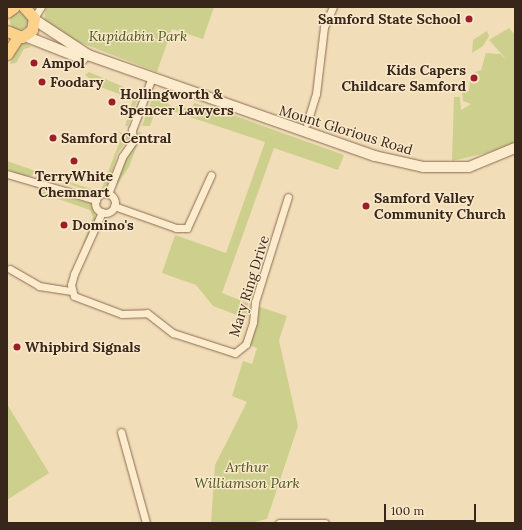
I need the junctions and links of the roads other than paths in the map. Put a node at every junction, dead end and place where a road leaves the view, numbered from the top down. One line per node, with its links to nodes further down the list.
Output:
1 (14, 7): 5 (main road)
2 (24, 7): 6 (main road)
3 (41, 7): 6 (street)
4 (334, 7): 13 (street)
5 (7, 12)
6 (34, 19): 8 (main road, Mount Glorious Road); 9 (main road)
7 (7, 31): 9 (main road)
8 (51, 34): 10 (main road); 12 (main road, Mount Glorious Road)
9 (21, 36): 10 (main road, Mount Glorious Road); 11 (main road)
10 (53, 47): 12 (main road, Mount Glorious Road)
11 (7, 54)
12 (151, 80): 14 (main road, Mount Glorious Road); 17 (street)
13 (307, 123)
14 (515, 148)
15 (7, 174): 19 (street)
16 (211, 174): 20 (street)
17 (108, 194): 19 (street); 20 (street)
18 (288, 197): 23 (street, Mary Ring Drive)
19 (96, 200): 21 (street)
20 (114, 206): 21 (street)
21 (102, 212): 23 (street)
22 (10, 269): 23 (street)
23 (72, 291)
24 (121, 432): 25 (street)
25 (146, 523)
26 (279, 523): 27 (street)
27 (325, 523)

